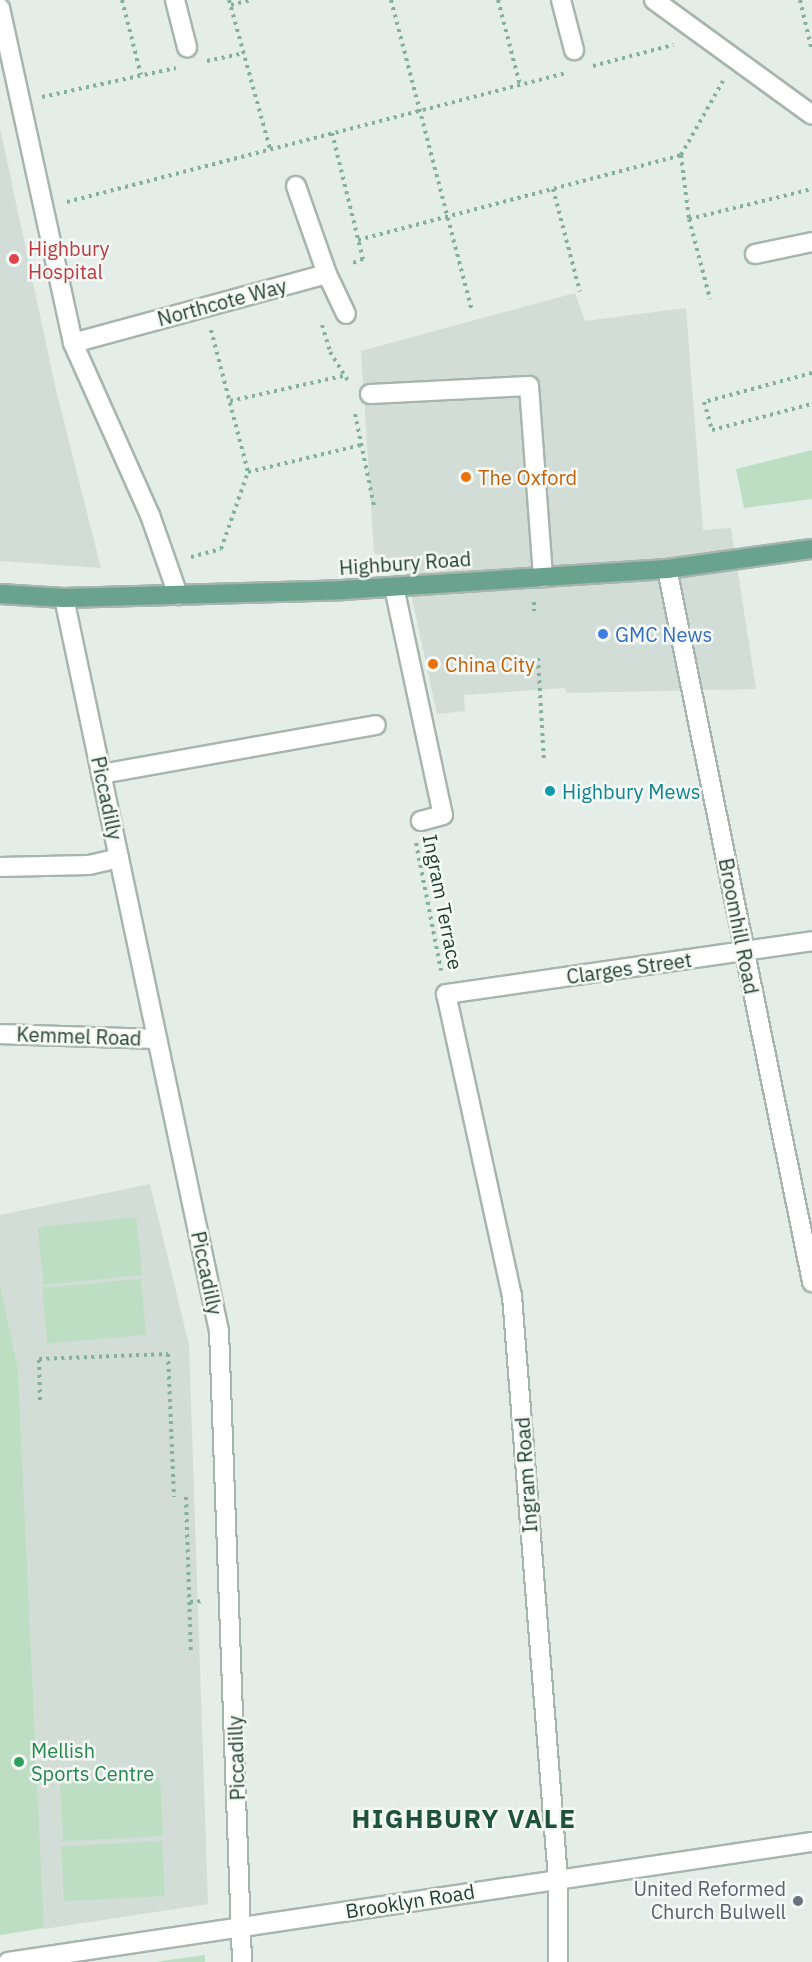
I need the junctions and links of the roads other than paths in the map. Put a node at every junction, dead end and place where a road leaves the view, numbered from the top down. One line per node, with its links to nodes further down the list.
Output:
1 (175, 0): 5 (street)
2 (561, 0): 6 (street)
3 (654, 0): 7 (street)
4 (0, 8): 13 (street)
5 (187, 47)
6 (574, 50)
7 (812, 115)
8 (296, 186): 11 (street)
9 (812, 242): 10 (street)
10 (755, 254)
11 (327, 274): 12 (street); 13 (street, Northcote Way)
12 (346, 314)
13 (73, 343): 20 (street)
14 (370, 394): 17 (street)
15 (812, 549): 16 (main road, Highbury Road)
16 (667, 569): 17 (main road, Highbury Road); 28 (street, Broomhill Road)
17 (543, 577): 18 (main road, Highbury Road)
18 (394, 587): 20 (main road, Highbury Road); 24 (street)
19 (0, 594): 21 (main road, Highbury Road)
20 (178, 595): 21 (main road, Highbury Road)
21 (64, 598): 23 (street, Piccadilly)
22 (376, 725): 23 (street)
23 (101, 774): 25 (street, Piccadilly)
24 (421, 821)
25 (119, 858): 26 (street); 31 (street, Piccadilly)
26 (0, 867)
27 (812, 941): 28 (street, Clarges Street)
28 (744, 951): 29 (street, Clarges Street); 32 (street, Broomhill Road)
29 (446, 994): 35 (street, Ingram Road)
30 (0, 1034): 31 (street, Kemmel Road)
31 (157, 1038): 36 (street, Piccadilly)
32 (809, 1250): 33 (street, Broomhill Road)
33 (812, 1282)
34 (812, 1842): 35 (street, Brooklyn Road)
35 (558, 1879): 36 (street, Brooklyn Road); 39 (street, Ingram Road)
36 (242, 1926): 37 (street, Brooklyn Road); 38 (street, Piccadilly)
37 (8, 1962)
38 (242, 1962)
39 (558, 1962)

